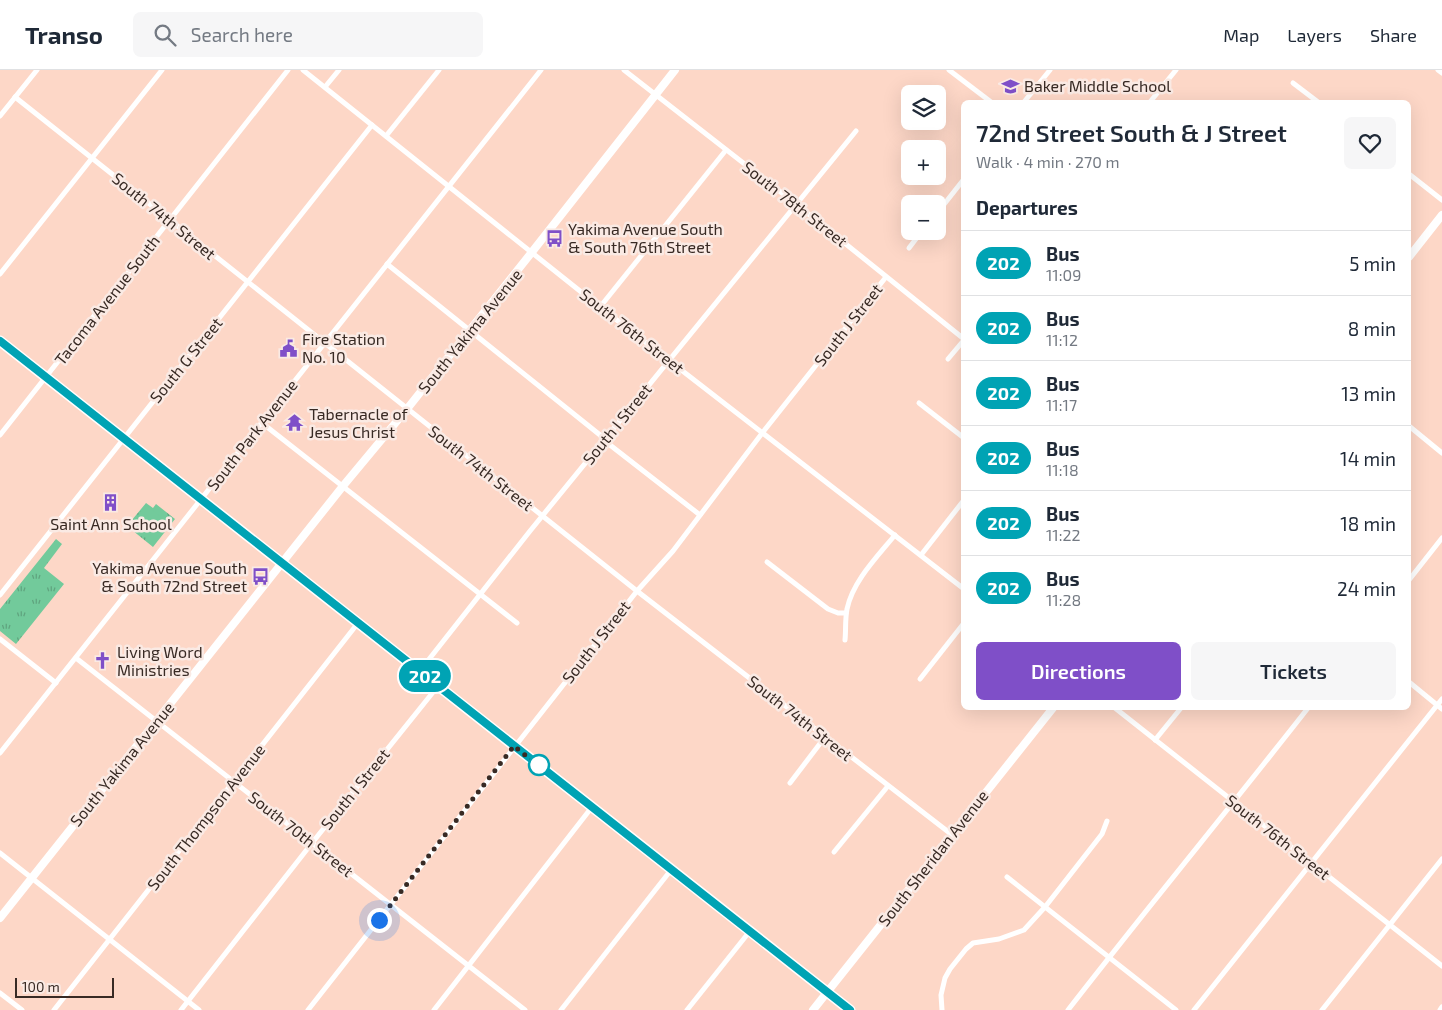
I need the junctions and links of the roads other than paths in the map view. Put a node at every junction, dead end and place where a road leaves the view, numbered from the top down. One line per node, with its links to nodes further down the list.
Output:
1 (37, 70): 18 (street)
2 (162, 70): 28 (street)
3 (288, 70): 36 (street, Tacoma Avenue South)
4 (303, 70): 16 (street, South 76th Street)
5 (338, 70): 16 (street)
6 (439, 70): 26 (street)
7 (541, 70): 31 (street, South Park Avenue)
8 (624, 70): 17 (street, South 78th Street)
9 (675, 70): 17 (main road, South Yakima Avenue)
10 (949, 70): 19 (street)
11 (1050, 70): 20 (street)
12 (1176, 70): 21 (street)
13 (1438, 70): 14 (street)
14 (1442, 73)
15 (1293, 84): 22 (street)
16 (325, 87): 24 (street, South 76th Street)
17 (656, 96): 27 (street, South 78th Street); 39 (main road, South Yakima Avenue)
18 (15, 97): 23 (street); 28 (street, South 74th Street)
19 (988, 100)
20 (1026, 100)
21 (1152, 100)
22 (1315, 100)
23 (0, 116)
24 (372, 125): 26 (street, South 76th Street); 44 (street, South G Street)
25 (856, 131): 34 (street, South I Street)
26 (386, 136): 31 (street, South 76th Street)
27 (726, 150): 34 (street, South 78th Street); 45 (street)
28 (92, 158): 36 (street, South 74th Street); 42 (street)
29 (1411, 176): 32 (street)
30 (961, 182): 33 (street)
31 (449, 186): 39 (street, South 76th Street); 41 (street, South Park Avenue)
32 (1442, 200)
33 (946, 202)
34 (796, 204): 43 (street, South 78th Street); 52 (street, South I Street)
35 (1442, 215): 40 (main road)
36 (170, 221): 44 (street, South 74th Street); 53 (street, Tacoma Avenue South)
37 (915, 240): 38 (street)
38 (909, 248)
39 (532, 252): 45 (street, South 76th Street); 46 (main road, South Yakima Avenue)
40 (1411, 254)
41 (387, 264): 46 (street); 50 (street, South Park Avenue)
42 (0, 274)
43 (886, 277): 47 (street, South 78th Street); 58 (street, South J Street)
44 (248, 283): 50 (street, South 74th Street); 61 (street, South G Street)
45 (600, 307): 52 (street, South 76th Street)
46 (469, 331): 55 (main road, South Yakima Avenue); 62 (street)
47 (961, 337)
48 (0, 342): 53 (main road)
49 (961, 343): 51 (street)
50 (324, 344): 55 (street, South 74th Street); 56 (street, South Park Avenue)
51 (948, 359)
52 (669, 360): 58 (street, South 76th Street); 62 (street, South I Street)
53 (45, 378): 59 (street, Tacoma Avenue South); 61 (main road)
54 (918, 403): 60 (street)
55 (407, 410): 64 (main road, South Yakima Avenue); 68 (street, South 74th Street)
56 (262, 423): 64 (street); 65 (street, South Park Avenue)
57 (1411, 428): 63 (street)
58 (763, 432): 67 (street, South J Street); 69 (street, South 76th Street)
59 (0, 435)
60 (961, 436)
61 (123, 439): 65 (main road); 77 (street, South G Street)
62 (605, 439): 67 (street); 68 (street, South I Street)
63 (1442, 453)
64 (343, 486): 73 (main road, South Yakima Avenue); 78 (street)
65 (201, 500): 73 (main road); 85 (street, South Park Avenue)
66 (961, 504): 71 (street)
67 (700, 515): 76 (street, South J Street)
68 (542, 516): 76 (street, South 74th Street); 78 (street, South I Street)
69 (895, 534): 71 (street, South 76th Street); 79 (street)
70 (1442, 538): 74 (street)
71 (920, 555): 75 (street, South 76th Street)
72 (767, 562): 79 (street)
73 (282, 563): 80 (main road); 97 (main road, South Yakima Avenue)
74 (1411, 577)
75 (961, 587)
76 (637, 591): 98 (street, South 74th Street); 100 (street, South J Street)
77 (0, 595)
78 (481, 595): 81 (street); 86 (street, South I Street)
79 (846, 613): 84 (street)
80 (358, 623): 86 (main road); 102 (street, South Thompson Avenue)
81 (517, 623)
82 (961, 627): 87 (street)
83 (0, 639): 88 (street)
84 (845, 640)
85 (76, 658): 88 (street, South Park Avenue); 97 (street, South 70th Street)
86 (419, 672): 90 (main road)
87 (920, 679)
88 (56, 683): 101 (street, South Park Avenue)
89 (1411, 684): 92 (street)
90 (438, 686): 100 (main road); 109 (street, South I Street)
91 (1442, 699): 92 (street)
92 (1440, 707): 113 (street)
93 (1051, 710): 108 (main road, South Sheridan Avenue)
94 (1117, 710): 99 (street, South 76th Street)
95 (1179, 710): 99 (street)
96 (1306, 710): 105 (street)
97 (156, 721): 102 (street, South 70th Street); 116 (main road, South Yakima Avenue)
98 (825, 737): 103 (street); 104 (street, South 74th Street)
99 (1155, 740): 105 (street, South 76th Street)
100 (514, 746): 106 (main road); 117 (street, South J Street)
101 (0, 753)
102 (234, 782): 109 (street, South 70th Street); 122 (street, South Thompson Avenue)
103 (790, 783)
104 (888, 786): 108 (street, South 74th Street); 110 (street)
105 (1234, 802): 113 (street, South 76th Street); 123 (street)
106 (592, 807): 114 (main road); 124 (street)
107 (1108, 821): 118 (street)
108 (951, 834): 126 (main road, South Sheridan Avenue)
109 (312, 843): 117 (street, South 70th Street); 128 (street, South I Street)
110 (834, 852)
111 (0, 853): 116 (street)
112 (1442, 860): 120 (street)
113 (1312, 863): 120 (street, South 76th Street); 144 (street)
114 (671, 870): 121 (main road); 137 (street)
115 (1007, 877): 118 (street)
116 (31, 878): 119 (main road, South Yakima Avenue); 122 (street)
117 (390, 904): 124 (street, South 70th Street); 134 (street, South J Street)
118 (1045, 907): 123 (street); 141 (street)
119 (0, 918)
120 (1390, 925): 125 (street, South 76th Street); 145 (street)
121 (750, 931): 126 (main road); 138 (street)
122 (110, 940): 128 (street); 131 (street, South Thompson Avenue)
123 (1108, 958): 142 (street); 143 (street)
124 (468, 966): 135 (street); 136 (street, South 70th Street)
125 (1442, 966)
126 (827, 992): 139 (main road, South Sheridan Avenue); 140 (main road)
127 (0, 993): 130 (street)
128 (188, 1002): 132 (street, South I Street); 133 (street)
129 (1442, 1007): 146 (street)
130 (22, 1010)
131 (54, 1010)
132 (181, 1010)
133 (199, 1010)
134 (308, 1010)
135 (434, 1010)
136 (525, 1010)
137 (561, 1010)
138 (687, 1010)
139 (813, 1010)
140 (850, 1010)
141 (942, 1010)
142 (1068, 1010)
143 (1176, 1010)
144 (1194, 1010)
145 (1322, 1010)
146 (1440, 1010)

